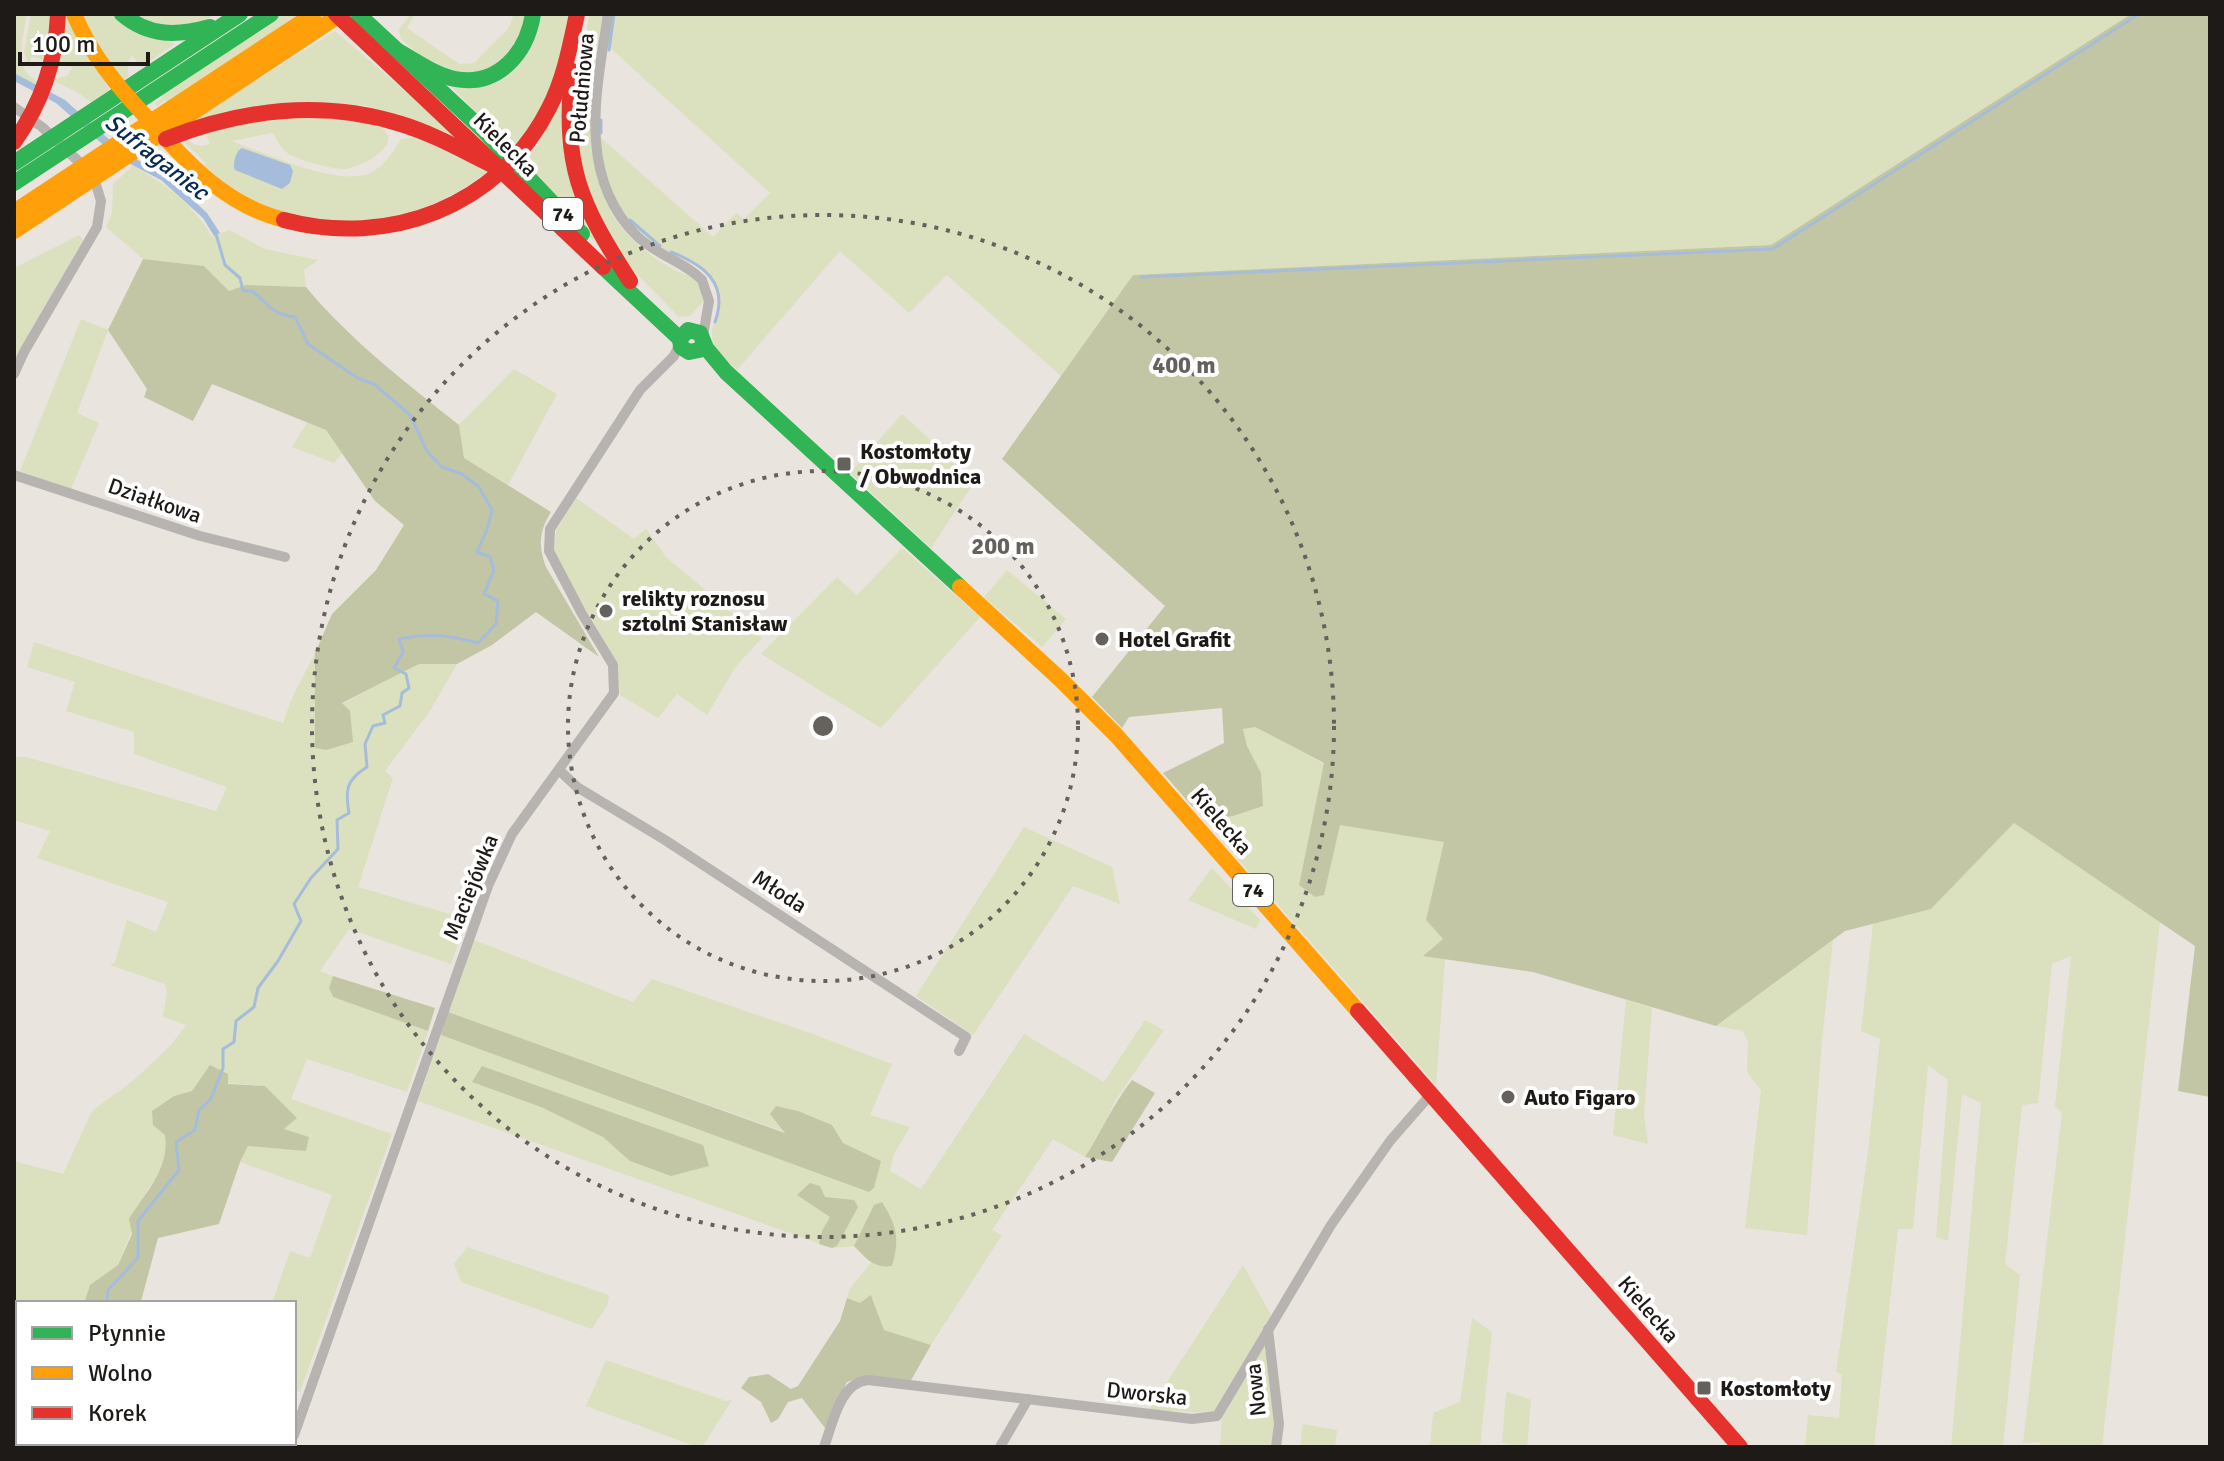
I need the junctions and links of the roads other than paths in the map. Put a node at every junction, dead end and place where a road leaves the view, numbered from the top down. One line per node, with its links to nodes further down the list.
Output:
1 (58, 14): 15 (main road)
2 (74, 14): 9 (main road)
3 (122, 14): 10 (main road)
4 (271, 14): 12 (main road)
5 (358, 14): 11 (main road, 74)
6 (533, 14): 11 (main road)
7 (608, 14): 23 (street, Południowa)
8 (326, 16): 14 (main road); 17 (main road, Kielecka / 74)
9 (577, 16): 22 (main road)
10 (236, 17): 12 (main road)
11 (398, 51): 22 (main road, Kielecka / 74)
12 (141, 89): 16 (main road); 18 (main road)
13 (14, 107): 24 (street)
14 (173, 123): 17 (main road); 19 (main road); 19 (main road)
15 (14, 142)
16 (14, 163)
17 (496, 167): 23 (main road, Kielecka / 74)
18 (14, 183)
19 (69, 186): 20 (main road); 21 (main road)
20 (14, 212)
21 (14, 231)
22 (630, 281): 23 (main road, Kielecka / 74)
23 (693, 341): 27 (street, Maciejówka); 29 (main road, Kielecka / 74)
24 (14, 374)
25 (14, 475): 26 (street, Działkowa)
26 (285, 557)
27 (559, 770): 28 (street, Młoda); 32 (street, Maciejówka)
28 (959, 1051)
29 (1431, 1094): 30 (street, Dworska); 36 (main road, Kielecka / 74)
30 (1268, 1329): 31 (street, Dworska); 35 (street, Nowa)
31 (1028, 1399): 33 (street, Dworska); 34 (street)
32 (296, 1429)
33 (824, 1447)
34 (1000, 1447)
35 (1276, 1447)
36 (1740, 1447)

